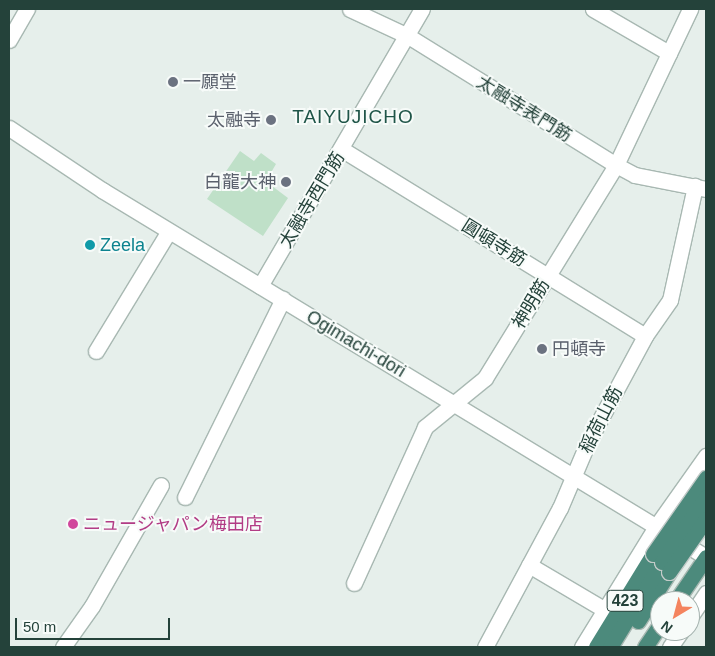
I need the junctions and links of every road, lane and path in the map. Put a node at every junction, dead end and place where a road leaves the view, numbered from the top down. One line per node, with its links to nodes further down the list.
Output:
1 (27, 9): 7 (street)
2 (350, 9): 6 (street, 太融寺表門筋)
3 (422, 9): 6 (street, 太融寺西門筋)
4 (593, 9): 8 (street)
5 (690, 9): 8 (street, 神明筋)
6 (408, 36): 10 (street, 太融寺西門筋); 11 (street, 太融寺表門筋)
7 (9, 40)
8 (669, 53): 11 (street, 神明筋)
9 (9, 128): 13 (street, Ogimachi-dori)
10 (343, 150): 14 (street, 圓頓寺筋); 15 (street, 太融寺西門筋)
11 (616, 165): 12 (street, 太融寺表門筋); 14 (street, 神明筋)
12 (701, 188): 17 (street, 稲荷山筋)
13 (169, 231): 15 (street, Ogimachi-dori); 18 (street)
14 (548, 276): 17 (street, 圓頓寺筋); 19 (street, 神明筋)
15 (260, 286): 16 (street, Ogimachi-dori)
16 (283, 299): 19 (street, Ogimachi-dori); 24 (street)
17 (645, 336): 21 (street, 稲荷山筋)
18 (96, 350)
19 (454, 402): 21 (street, Ogimachi-dori); 31 (street, 神明筋)
20 (706, 456): 27 (street)
21 (575, 476): 27 (street, Ogimachi-dori); 29 (street, 稲荷山筋)
22 (706, 478): 38 (highway, 423, bridge)
23 (161, 485): 35 (street)
24 (185, 497)
25 (706, 497): 39 (highway, 423, bridge)
26 (706, 519): 40 (highway, 423, bridge)
27 (657, 525): 28 (street, Ogimachi-dori); 34 (street)
28 (706, 557): 32 (highway)
29 (529, 565): 34 (street); 36 (street, 稲荷山筋)
30 (706, 574): 33 (highway)
31 (354, 584)
32 (683, 591)
33 (694, 591)
34 (605, 610): 37 (street)
35 (63, 647)
36 (485, 647)
37 (582, 647)
38 (596, 647)
39 (610, 647)
40 (621, 647)

